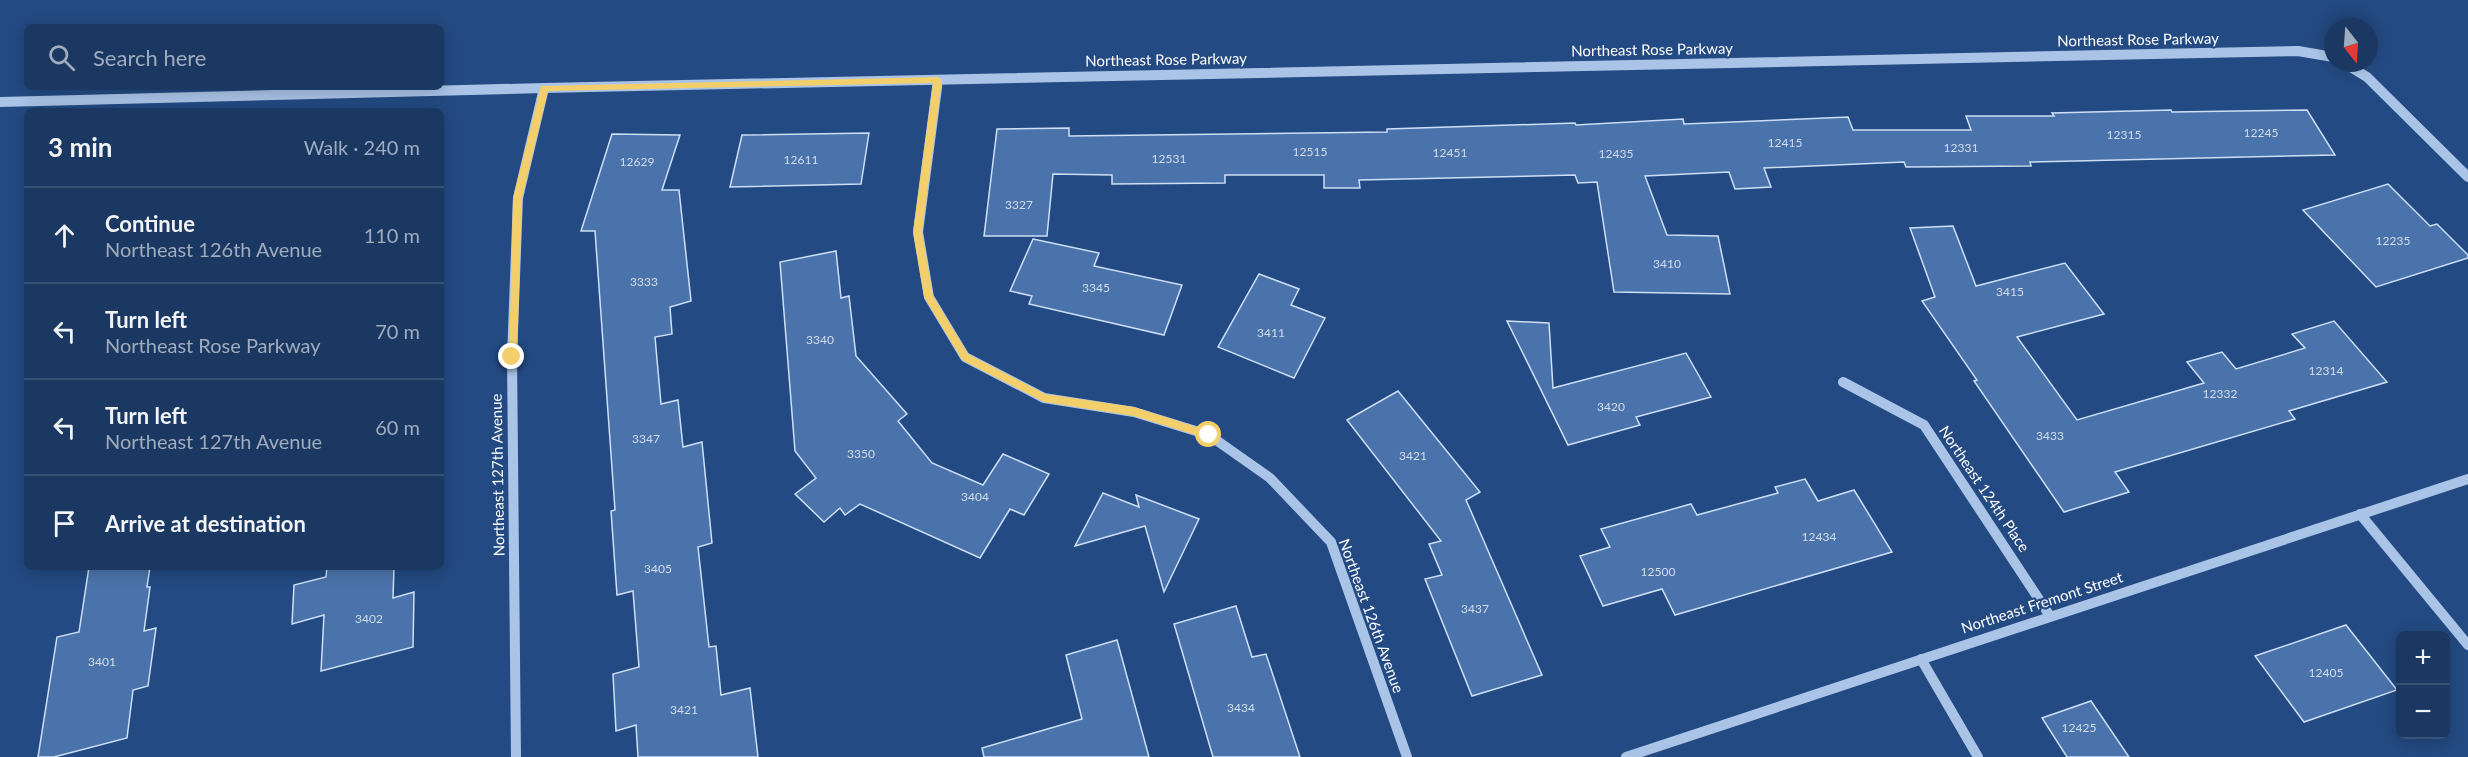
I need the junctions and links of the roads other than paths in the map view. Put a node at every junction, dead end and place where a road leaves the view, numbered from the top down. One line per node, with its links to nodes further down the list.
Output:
1 (2324, 56): 3 (street, Northeast Rose Parkway)
2 (2359, 72): 6 (street)
3 (938, 80): 4 (street, Northeast Rose Parkway); 14 (street, Northeast 126th Avenue)
4 (544, 88): 5 (street, Northeast Rose Parkway); 13 (street, Northeast 127th Avenue)
5 (0, 102)
6 (2468, 177)
7 (1843, 382): 10 (street, Northeast 124th Place)
8 (2468, 479): 9 (street, Northeast Fremont Street)
9 (2360, 514): 10 (street, Northeast Fremont Street); 11 (street)
10 (2050, 616): 12 (street, Northeast Fremont Street)
11 (2468, 645)
12 (1921, 659): 15 (street, Northeast Fremont Street); 16 (street)
13 (516, 757)
14 (1407, 757)
15 (1626, 757)
16 (1978, 757)

